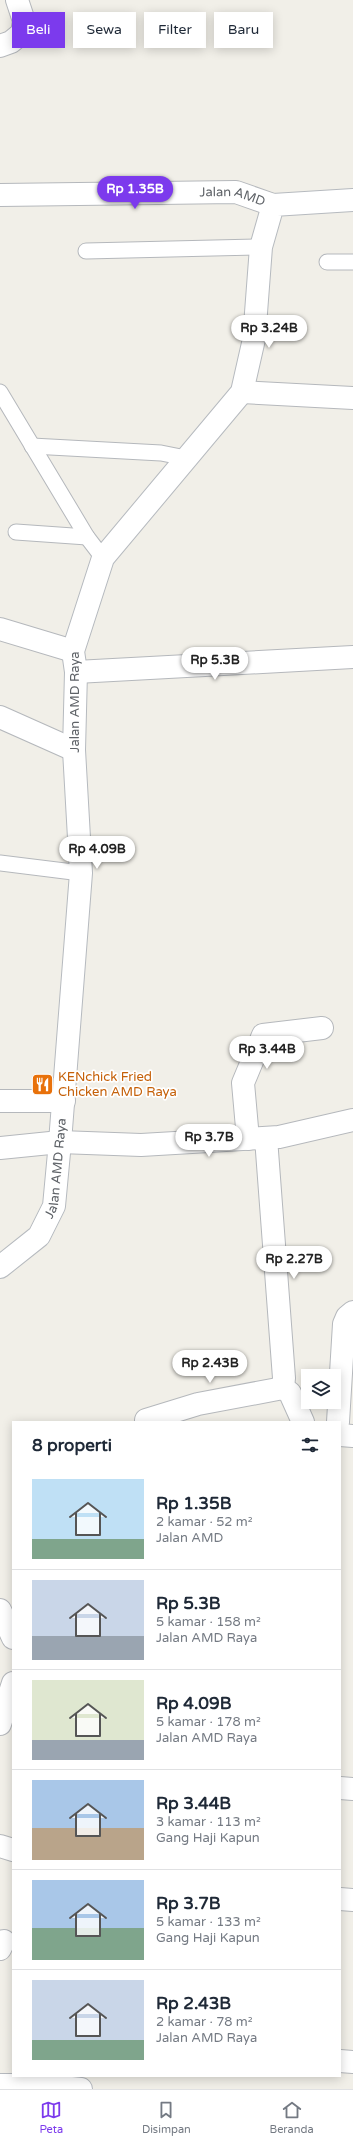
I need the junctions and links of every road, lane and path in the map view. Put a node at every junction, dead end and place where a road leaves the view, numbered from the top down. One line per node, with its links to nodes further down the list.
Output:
1 (18, 0): 2 (street)
2 (0, 46)
3 (0, 195): 5 (street, Jalan AMD)
4 (353, 200): 5 (street)
5 (273, 204): 6 (street, Jalan AMD Raya)
6 (261, 247): 7 (lane); 11 (street, Jalan AMD Raya)
7 (86, 251)
8 (327, 262): 9 (lane)
9 (353, 262)
10 (0, 392): 13 (lane)
11 (242, 392): 12 (street); 14 (street, Jalan AMD Raya)
12 (353, 398)
13 (32, 446): 14 (lane); 16 (lane)
14 (186, 458): 17 (street, Jalan AMD Raya)
15 (16, 532): 16 (lane)
16 (87, 537): 17 (lane)
17 (103, 558): 20 (street, Jalan AMD Raya)
18 (0, 630): 20 (street)
19 (353, 657): 20 (street)
20 (74, 661): 22 (street, Jalan AMD Raya)
21 (0, 717): 22 (street)
22 (74, 750): 24 (street, Jalan AMD Raya)
23 (0, 863): 24 (lane)
24 (81, 873): 27 (street, Jalan AMD Raya)
25 (322, 1028): 29 (street)
26 (0, 1101): 27 (street)
27 (64, 1101): 30 (street, Jalan AMD Raya)
28 (353, 1120): 29 (street)
29 (257, 1138): 30 (street); 34 (street)
30 (60, 1142): 31 (street); 32 (street, Jalan AMD Raya)
31 (0, 1148)
32 (0, 1267)
33 (353, 1312): 37 (street)
34 (282, 1388): 35 (street); 36 (street)
35 (146, 1420)
36 (304, 1421)
37 (338, 1421)
38 (341, 1435): 39 (street)
39 (353, 1436)
40 (0, 1610): 41 (street)
41 (12, 1636)
42 (12, 1686): 43 (street)
43 (0, 1724)
44 (341, 1788): 45 (street)
45 (353, 1788)
46 (0, 1846): 47 (street)
47 (12, 1850)
48 (341, 1899): 49 (street)
49 (353, 1900)
50 (341, 2061): 51 (street)
51 (353, 2062)
52 (42, 2081): 53 (street); 54 (street)
53 (0, 2085)
54 (81, 2089)

